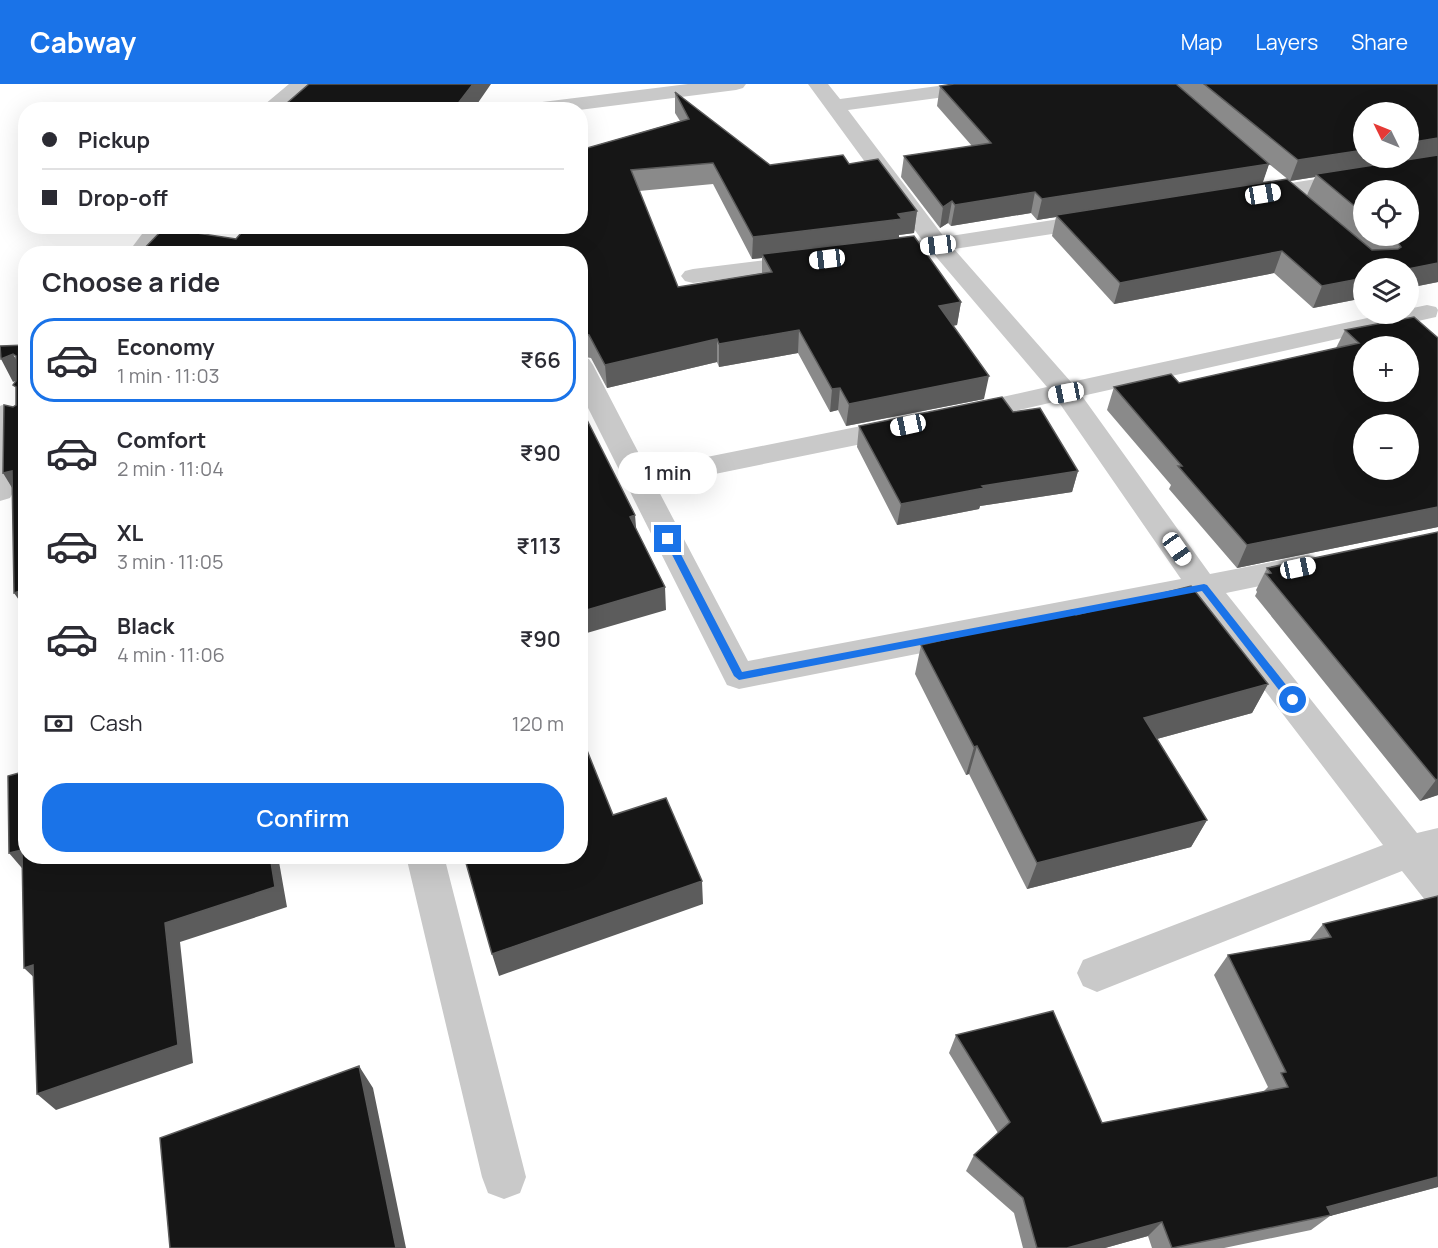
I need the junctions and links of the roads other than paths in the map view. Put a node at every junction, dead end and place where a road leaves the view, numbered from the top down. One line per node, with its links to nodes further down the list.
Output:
1 (301, 84): 5 (street)
2 (736, 84): 6 (street)
3 (997, 84): 4 (street)
4 (827, 95): 14 (street)
5 (278, 102)
6 (546, 102)
7 (1438, 166): 9 (street)
8 (1268, 176): 9 (street)
9 (1286, 191): 10 (street); 11 (street)
10 (1228, 200)
11 (1304, 206)
12 (1124, 216): 14 (street)
13 (154, 234): 15 (street)
14 (938, 245): 16 (street); 21 (street)
15 (145, 246)
16 (903, 249)
17 (833, 258): 18 (street)
18 (693, 276)
19 (1424, 310): 21 (street)
20 (588, 381): 23 (street)
21 (1066, 393): 23 (street); 26 (street)
22 (15, 410): 24 (street)
23 (638, 480): 26 (street)
24 (0, 491)
25 (1333, 561): 26 (street)
26 (1204, 588): 27 (street)
27 (1424, 848): 29 (street); 30 (street)
28 (427, 864): 31 (street)
29 (1438, 888)
30 (1097, 973)
31 (504, 1177)

